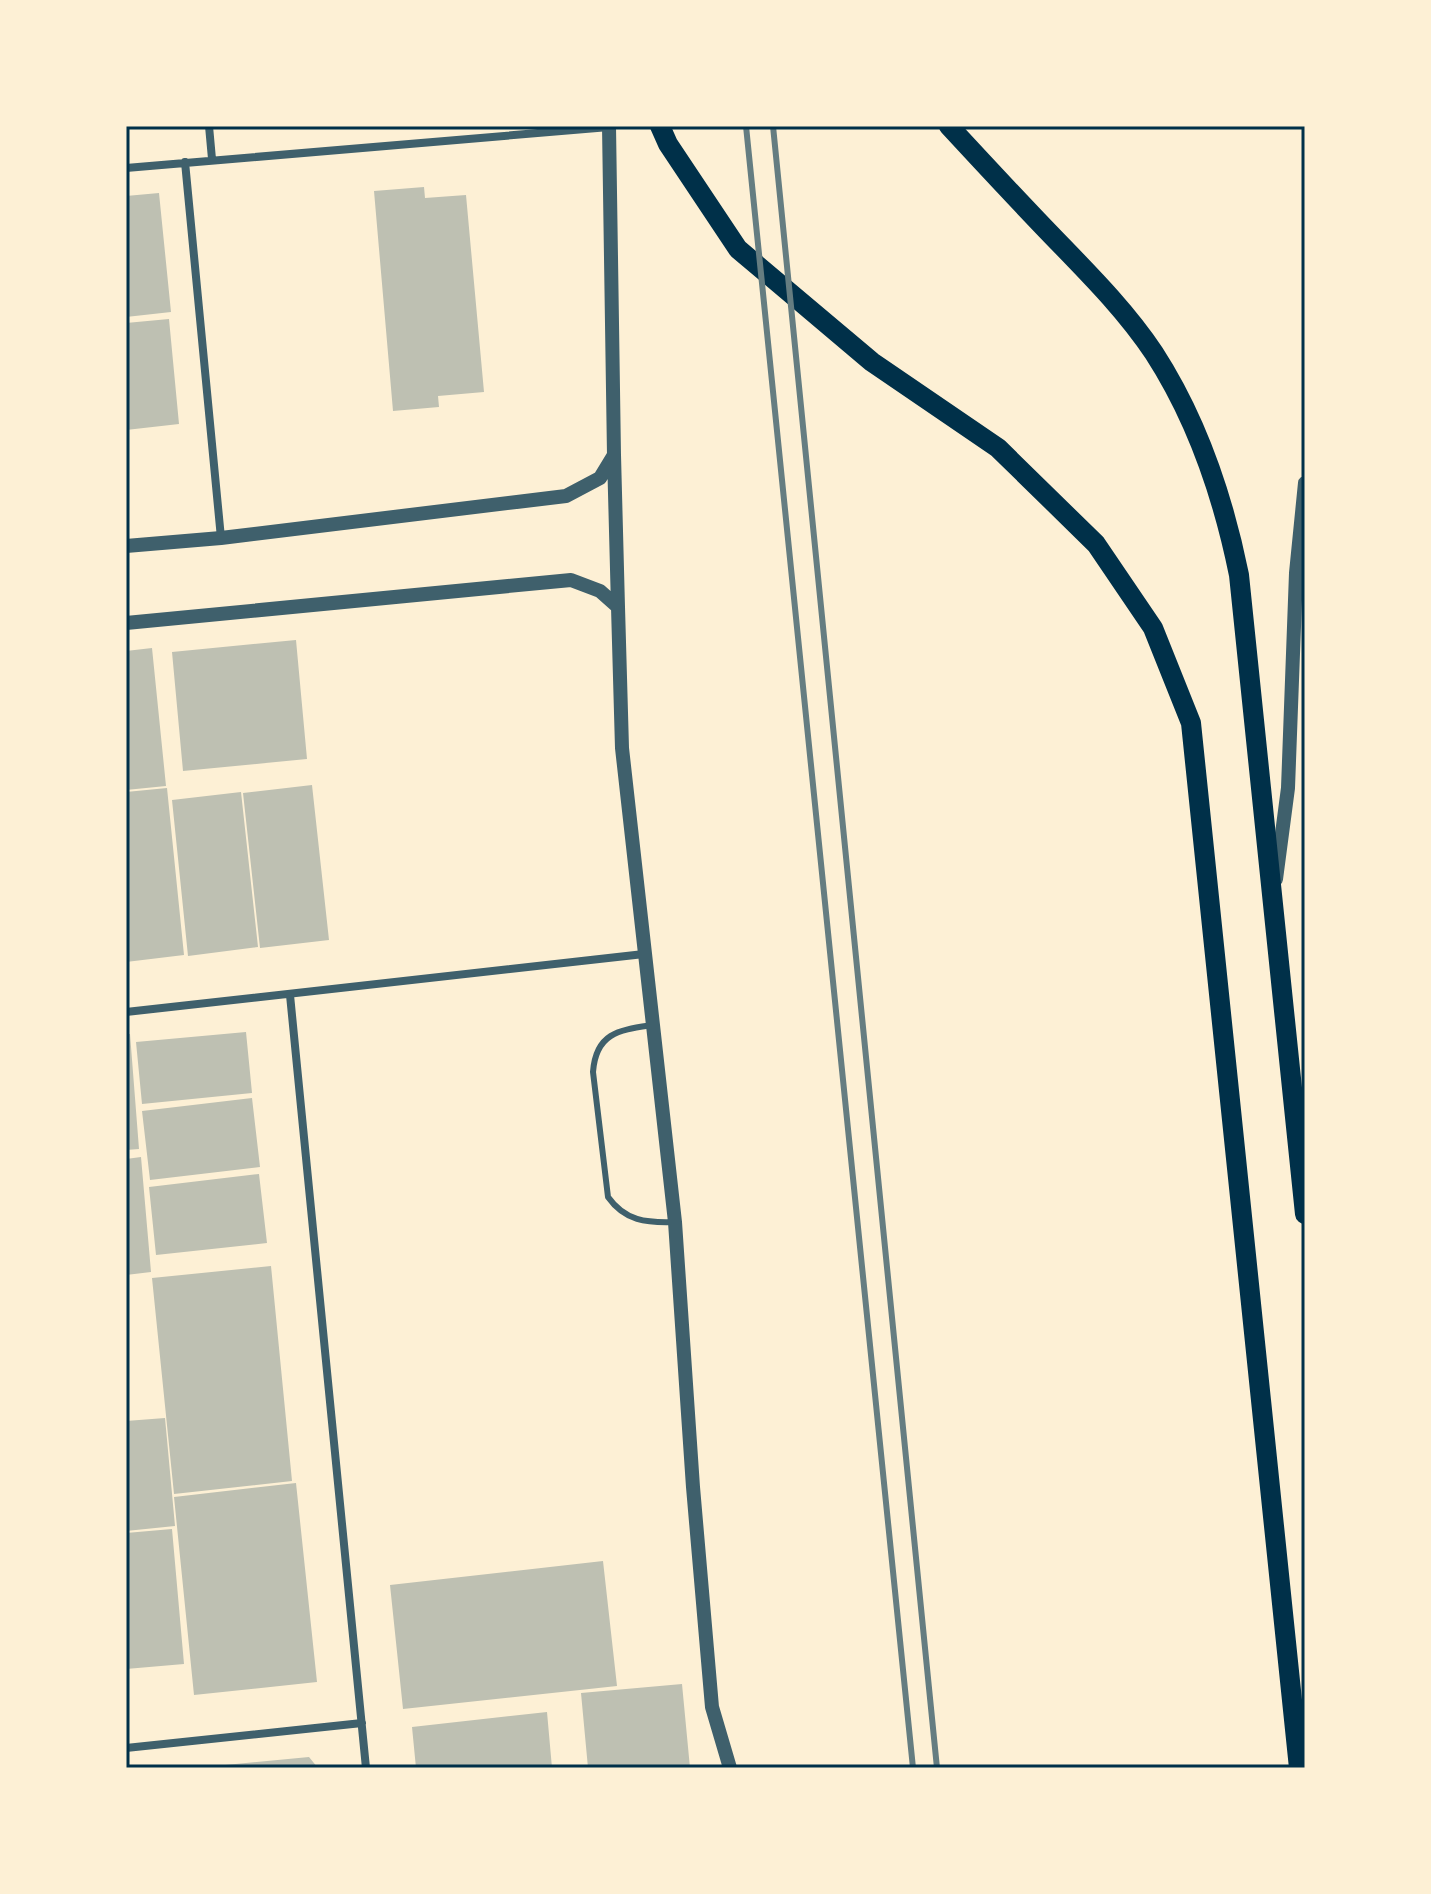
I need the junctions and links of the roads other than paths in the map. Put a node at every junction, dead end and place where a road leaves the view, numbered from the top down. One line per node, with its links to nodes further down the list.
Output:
1 (209, 126): 5 (street)
2 (660, 126): 26 (main road)
3 (949, 126): 15 (main road)
4 (609, 127): 5 (street); 8 (street)
5 (212, 159): 6 (street)
6 (185, 162): 7 (street); 10 (street)
7 (126, 168)
8 (614, 455): 10 (street); 13 (street)
9 (1305, 483): 12 (street)
10 (221, 538): 11 (street)
11 (126, 546)
12 (1301, 570): 15 (street)
13 (618, 607): 14 (street); 16 (street)
14 (126, 623)
15 (1273, 903): 20 (main road)
16 (644, 954): 17 (street); 19 (street)
17 (290, 995): 18 (street); 22 (street)
18 (126, 1012)
19 (653, 1025): 21 (street); 21 (lane)
20 (1305, 1214)
21 (675, 1222): 25 (street)
22 (362, 1723): 23 (street); 24 (street)
23 (126, 1748)
24 (366, 1768)
25 (730, 1768)
26 (1299, 1768)

